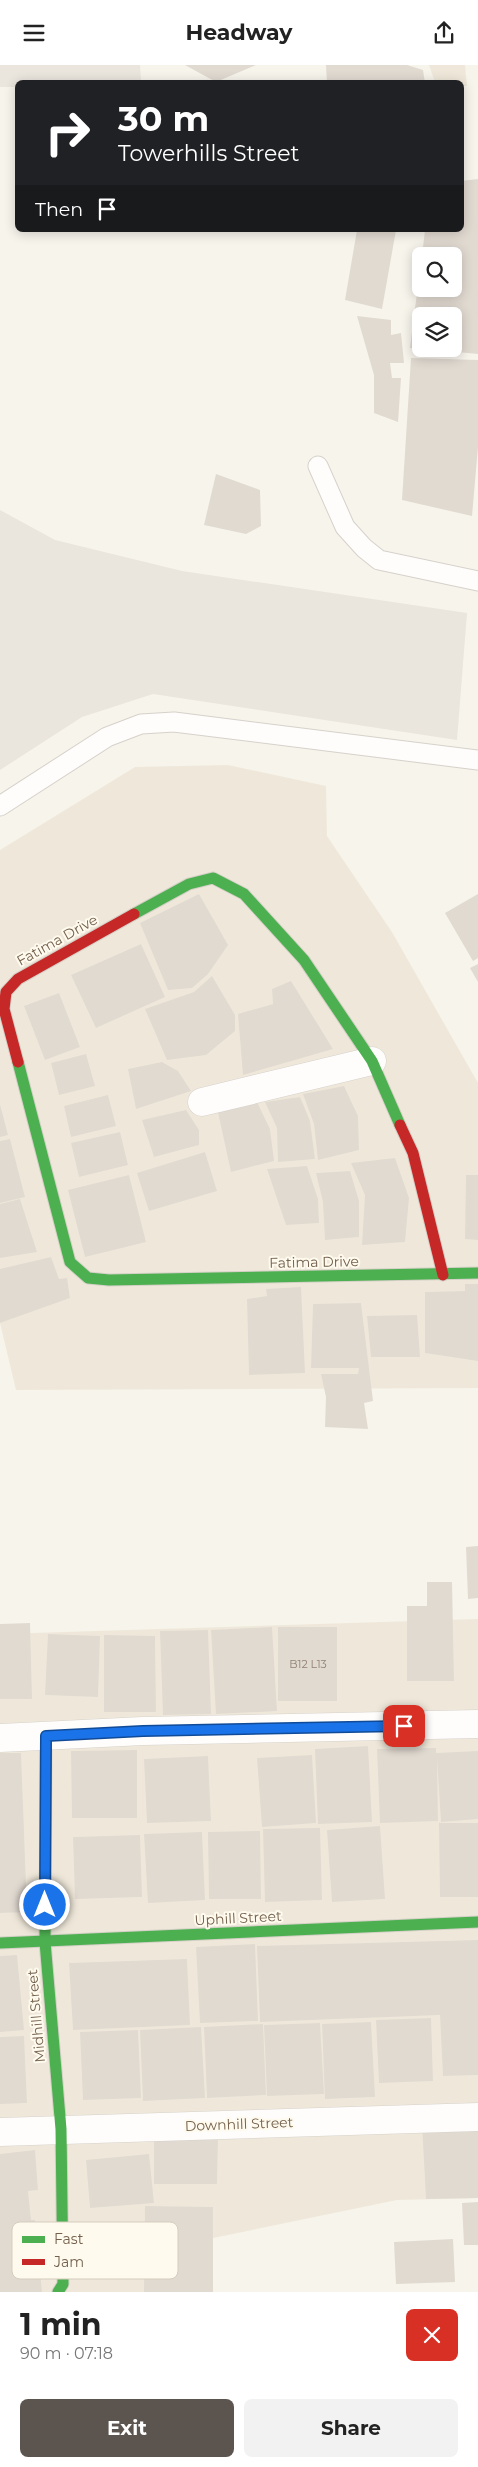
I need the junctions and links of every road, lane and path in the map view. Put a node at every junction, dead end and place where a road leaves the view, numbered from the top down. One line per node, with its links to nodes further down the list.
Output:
1 (318, 466): 2 (lane)
2 (478, 581)
3 (478, 760): 4 (lane)
4 (0, 806)
5 (372, 1061): 6 (street); 8 (street, Fatima Drive); 8 (street, Fatima Drive)
6 (202, 1102)
7 (478, 1273): 8 (street, Fatima Drive)
8 (443, 1275)
9 (478, 1724): 10 (street)
10 (46, 1736): 11 (street); 13 (street, Midhill Street)
11 (0, 1738)
12 (478, 1922): 13 (street, Uphill Street)
13 (45, 1942): 14 (street, Uphill Street); 16 (street, Midhill Street)
14 (0, 1943)
15 (478, 2117): 16 (street, Downhill Street)
16 (61, 2129): 17 (street, Downhill Street); 18 (street, Midhill Street)
17 (0, 2131)
18 (62, 2222)
19 (62, 2279): 20 (street, Midhill Street)
20 (58, 2292)

